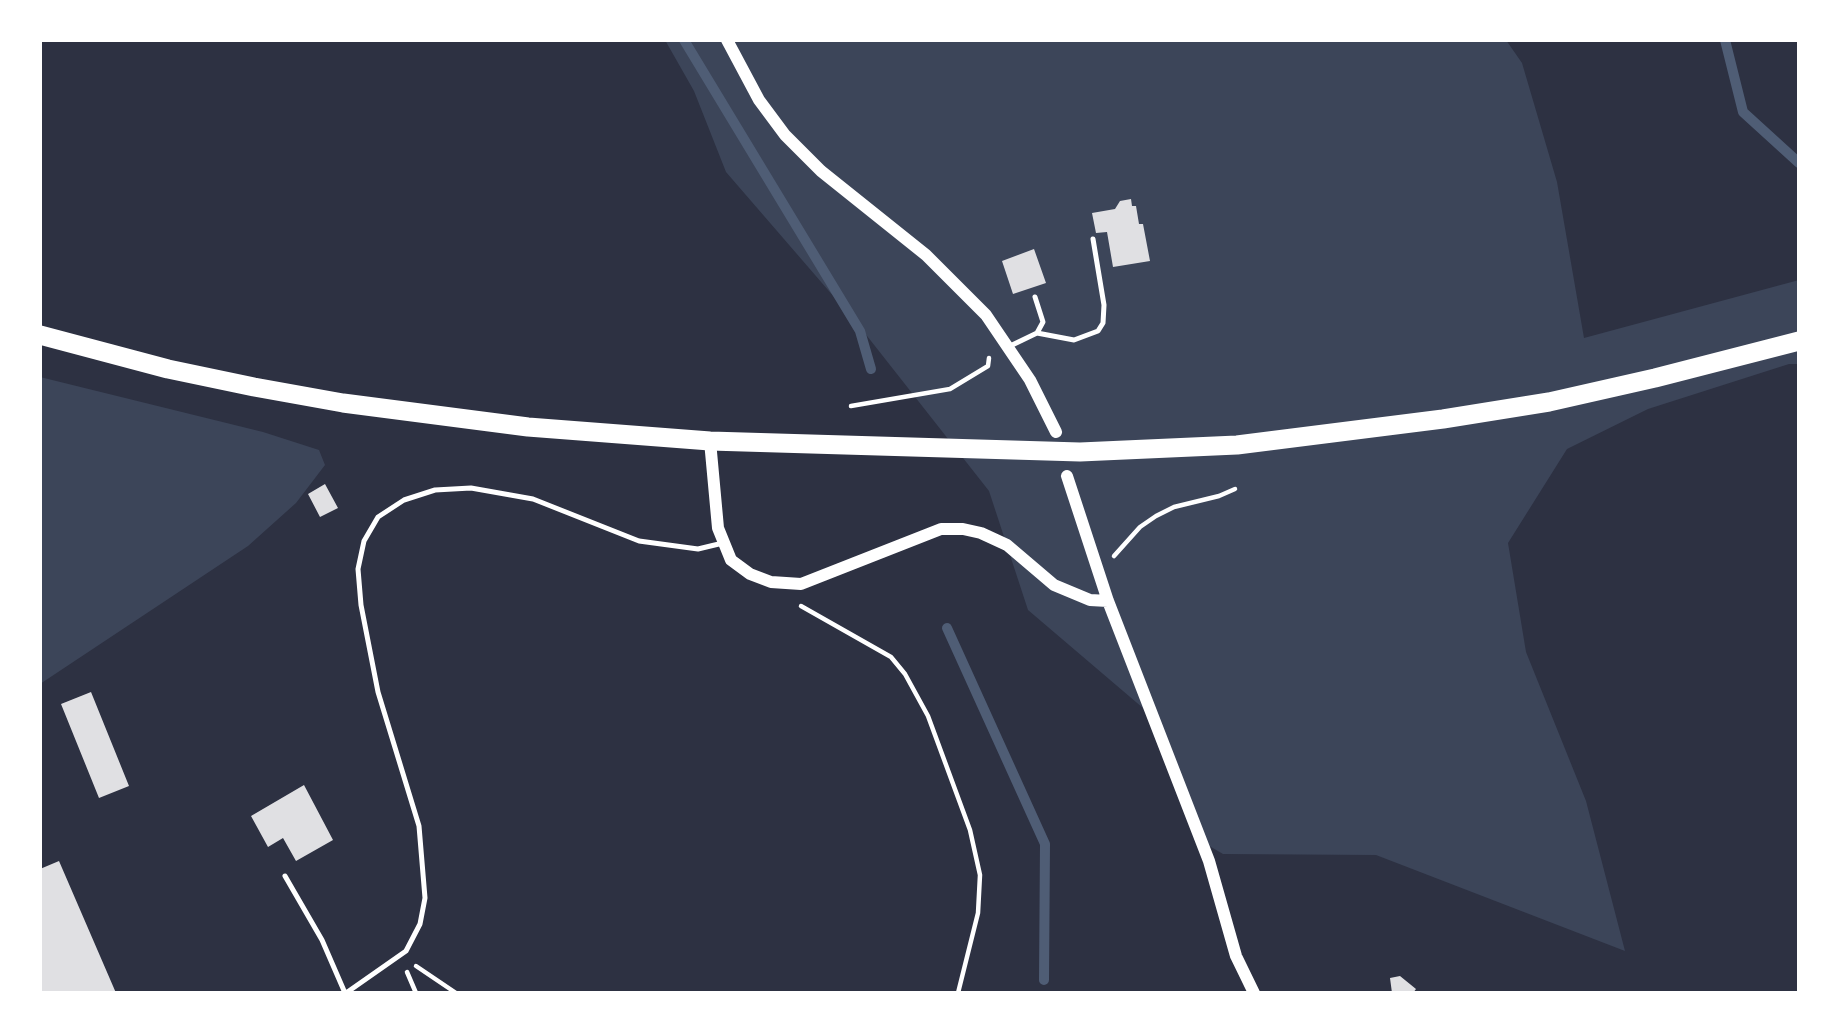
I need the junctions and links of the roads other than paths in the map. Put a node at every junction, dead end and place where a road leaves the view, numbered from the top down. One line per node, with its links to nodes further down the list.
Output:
1 (727, 40): 7 (street)
2 (1093, 239): 4 (lane)
3 (1035, 297): 4 (lane)
4 (1037, 333): 7 (lane)
5 (40, 335): 9 (highway)
6 (1799, 341): 9 (highway)
7 (1008, 347): 8 (street)
8 (1056, 432)
9 (710, 441): 11 (street)
10 (1068, 476): 12 (street)
11 (723, 543): 12 (street); 14 (lane)
12 (1108, 601): 15 (street)
13 (285, 876): 14 (lane)
14 (345, 993)
15 (1254, 993)

